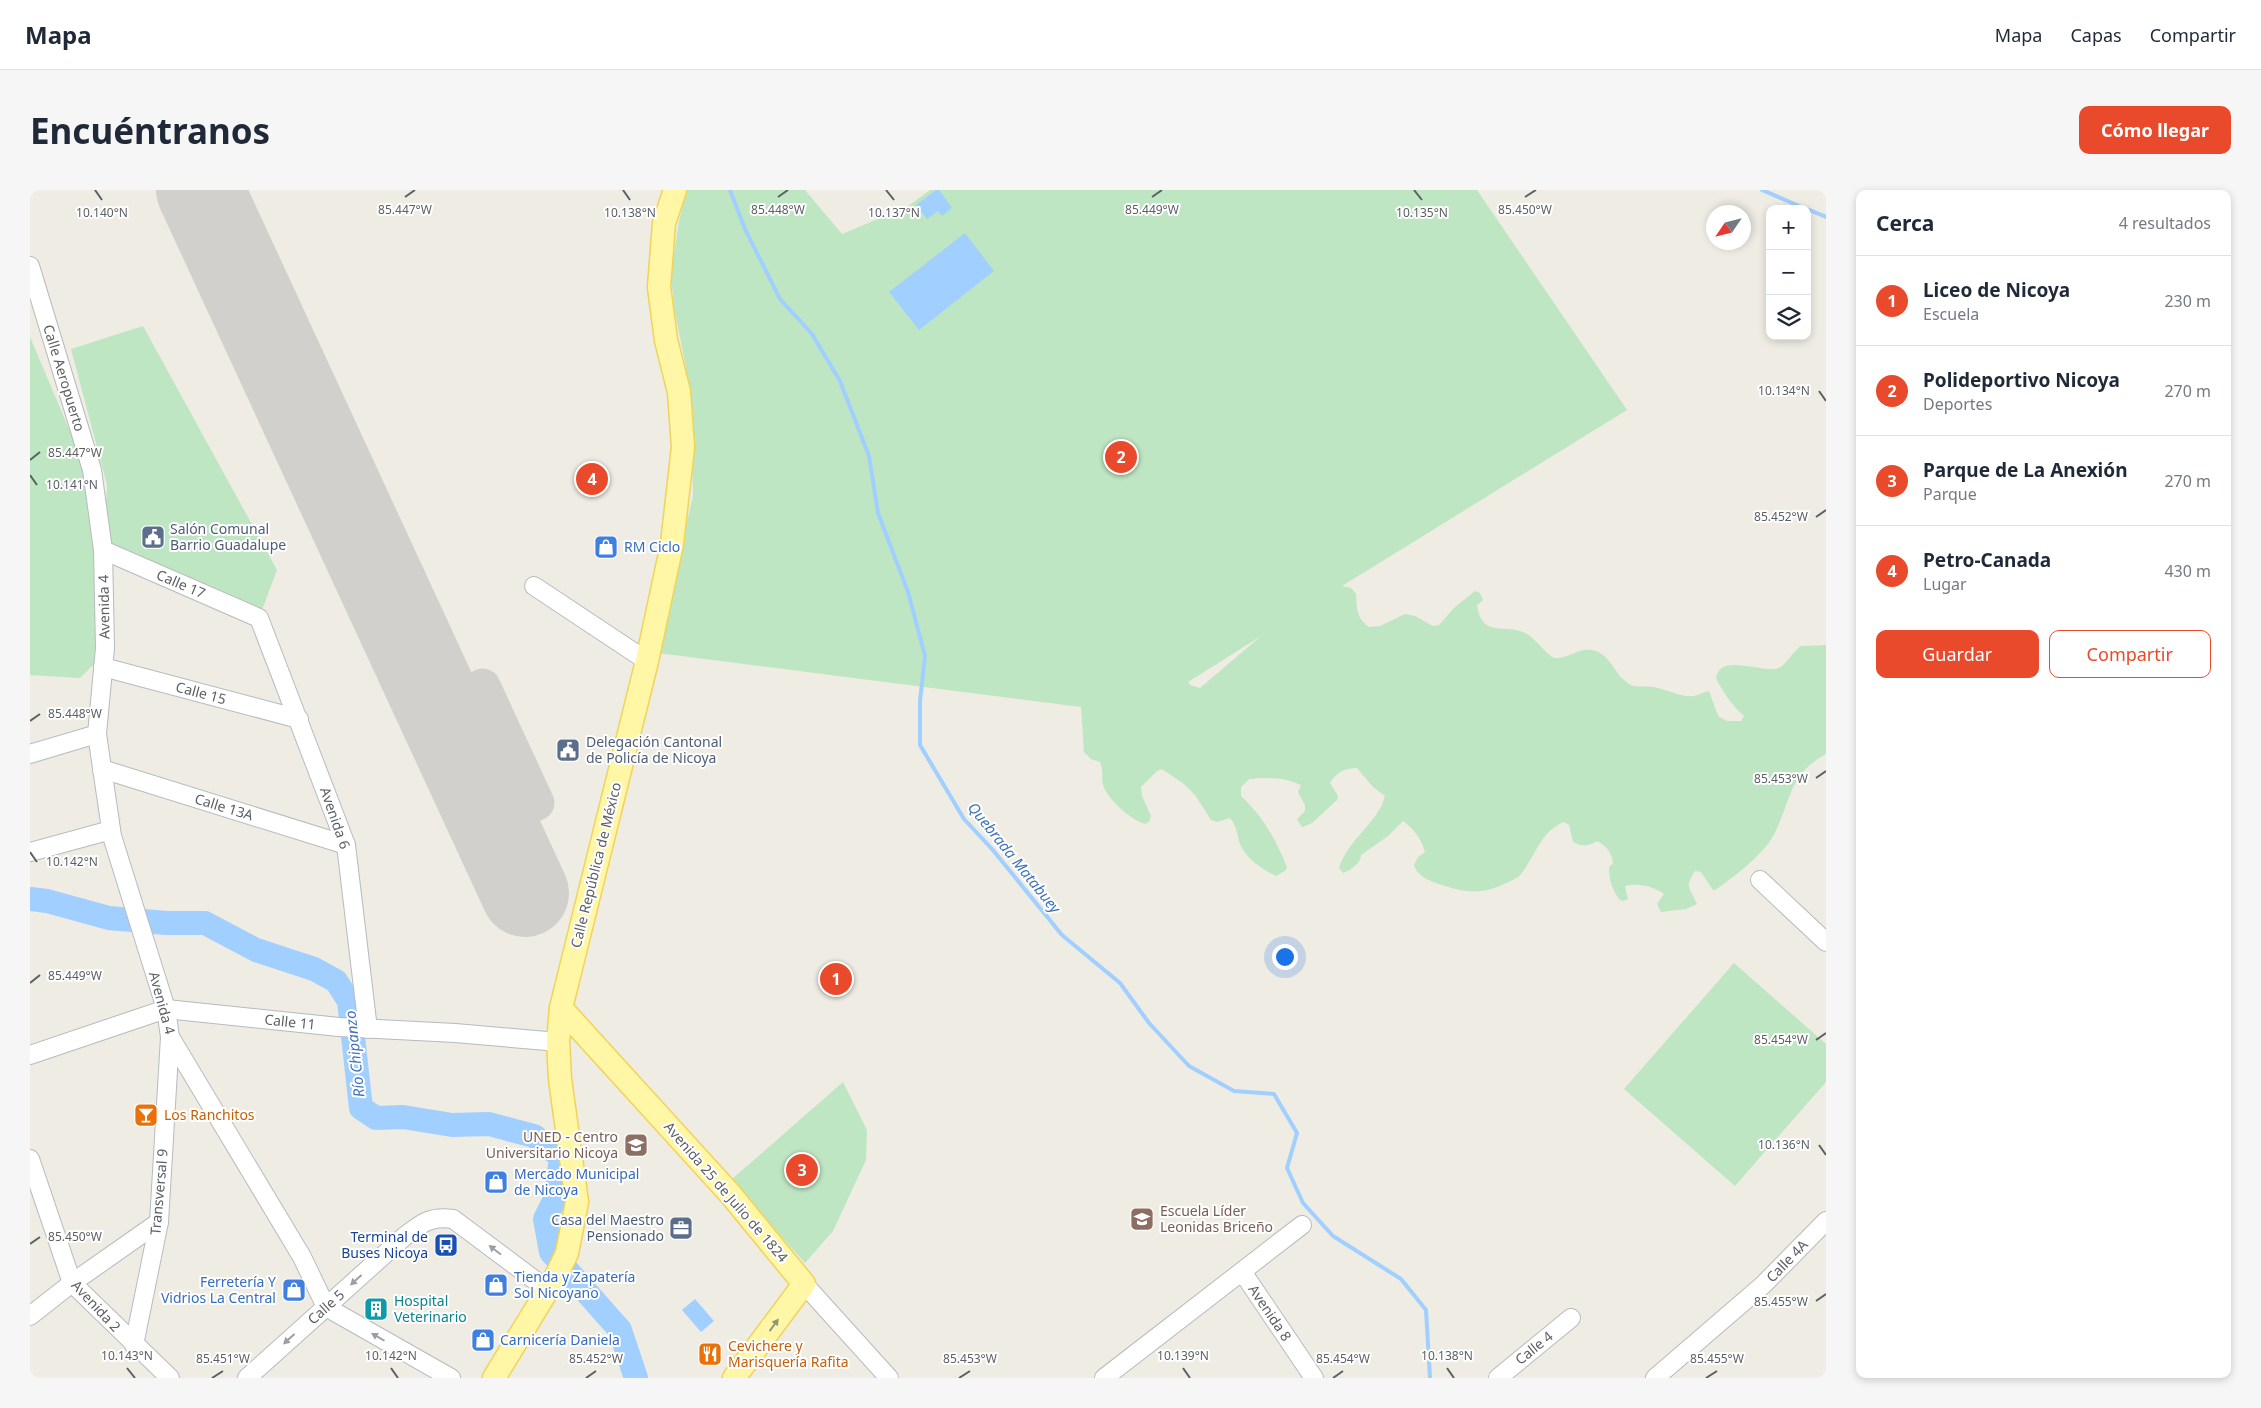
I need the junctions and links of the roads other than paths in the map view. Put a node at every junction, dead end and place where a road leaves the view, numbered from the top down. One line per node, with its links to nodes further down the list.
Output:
1 (675, 190): 6 (main road, Calle República de México)
2 (30, 266): 3 (street, Calle Aeropuerto)
3 (103, 550): 5 (street, Calle 17); 7 (street, Avenida 4)
4 (534, 586): 6 (street)
5 (260, 618): 8 (street, Avenida 6)
6 (647, 661): 17 (main road, Calle República de México)
7 (103, 667): 8 (street, Calle 15); 9 (street, Avenida 4)
8 (300, 719): 13 (street, Avenida 6)
9 (97, 734): 10 (street); 11 (street, Avenida 4)
10 (30, 754)
11 (102, 768): 12 (street, Avenida 4); 13 (street, Calle 13A)
12 (111, 830): 14 (street); 18 (street, Avenida 4)
13 (346, 845): 19 (street, Avenida 6)
14 (30, 852)
15 (1760, 880): 16 (street)
16 (1826, 942)
17 (561, 1008): 21 (main road, Calle República de México); 30 (main road, Avenida 25 de Julio de 1824)
18 (166, 1009): 19 (street, Calle 11); 20 (street, Avenida 4); 22 (street, Calle 11)
19 (364, 1029): 21 (street, Calle 11)
20 (170, 1037): 25 (street, Transversal 9); 31 (street, Avenida 4)
21 (558, 1042): 28 (main road, Calle República de México)
22 (30, 1054)
23 (30, 1159): 29 (street, Avenida 2)
24 (1826, 1221): 44 (street, Calle 4A)
25 (159, 1222): 29 (street); 34 (street, Transversal 9)
26 (1302, 1225): 27 (street)
27 (1242, 1273): 42 (street); 43 (street, Avenida 8)
28 (552, 1283): 31 (street, Calle 5, one-way to 31); 39 (main road, Calle República de México)
29 (72, 1284): 32 (street); 34 (street, Avenida 2)
30 (804, 1284): 40 (main road, one-way to 30); 41 (street, Avenida 25 de Julio de 1824)
31 (326, 1307): 37 (street, Calle 5, one-way to 37); 38 (street, one-way to 31)
32 (30, 1316)
33 (1570, 1318): 35 (street, Calle 4)
34 (134, 1344): 36 (street, Avenida 2)
35 (1502, 1377)
36 (170, 1378)
37 (246, 1378)
38 (451, 1378)
39 (494, 1378)
40 (734, 1378)
41 (889, 1378)
42 (1104, 1378)
43 (1314, 1378)
44 (1655, 1378)

